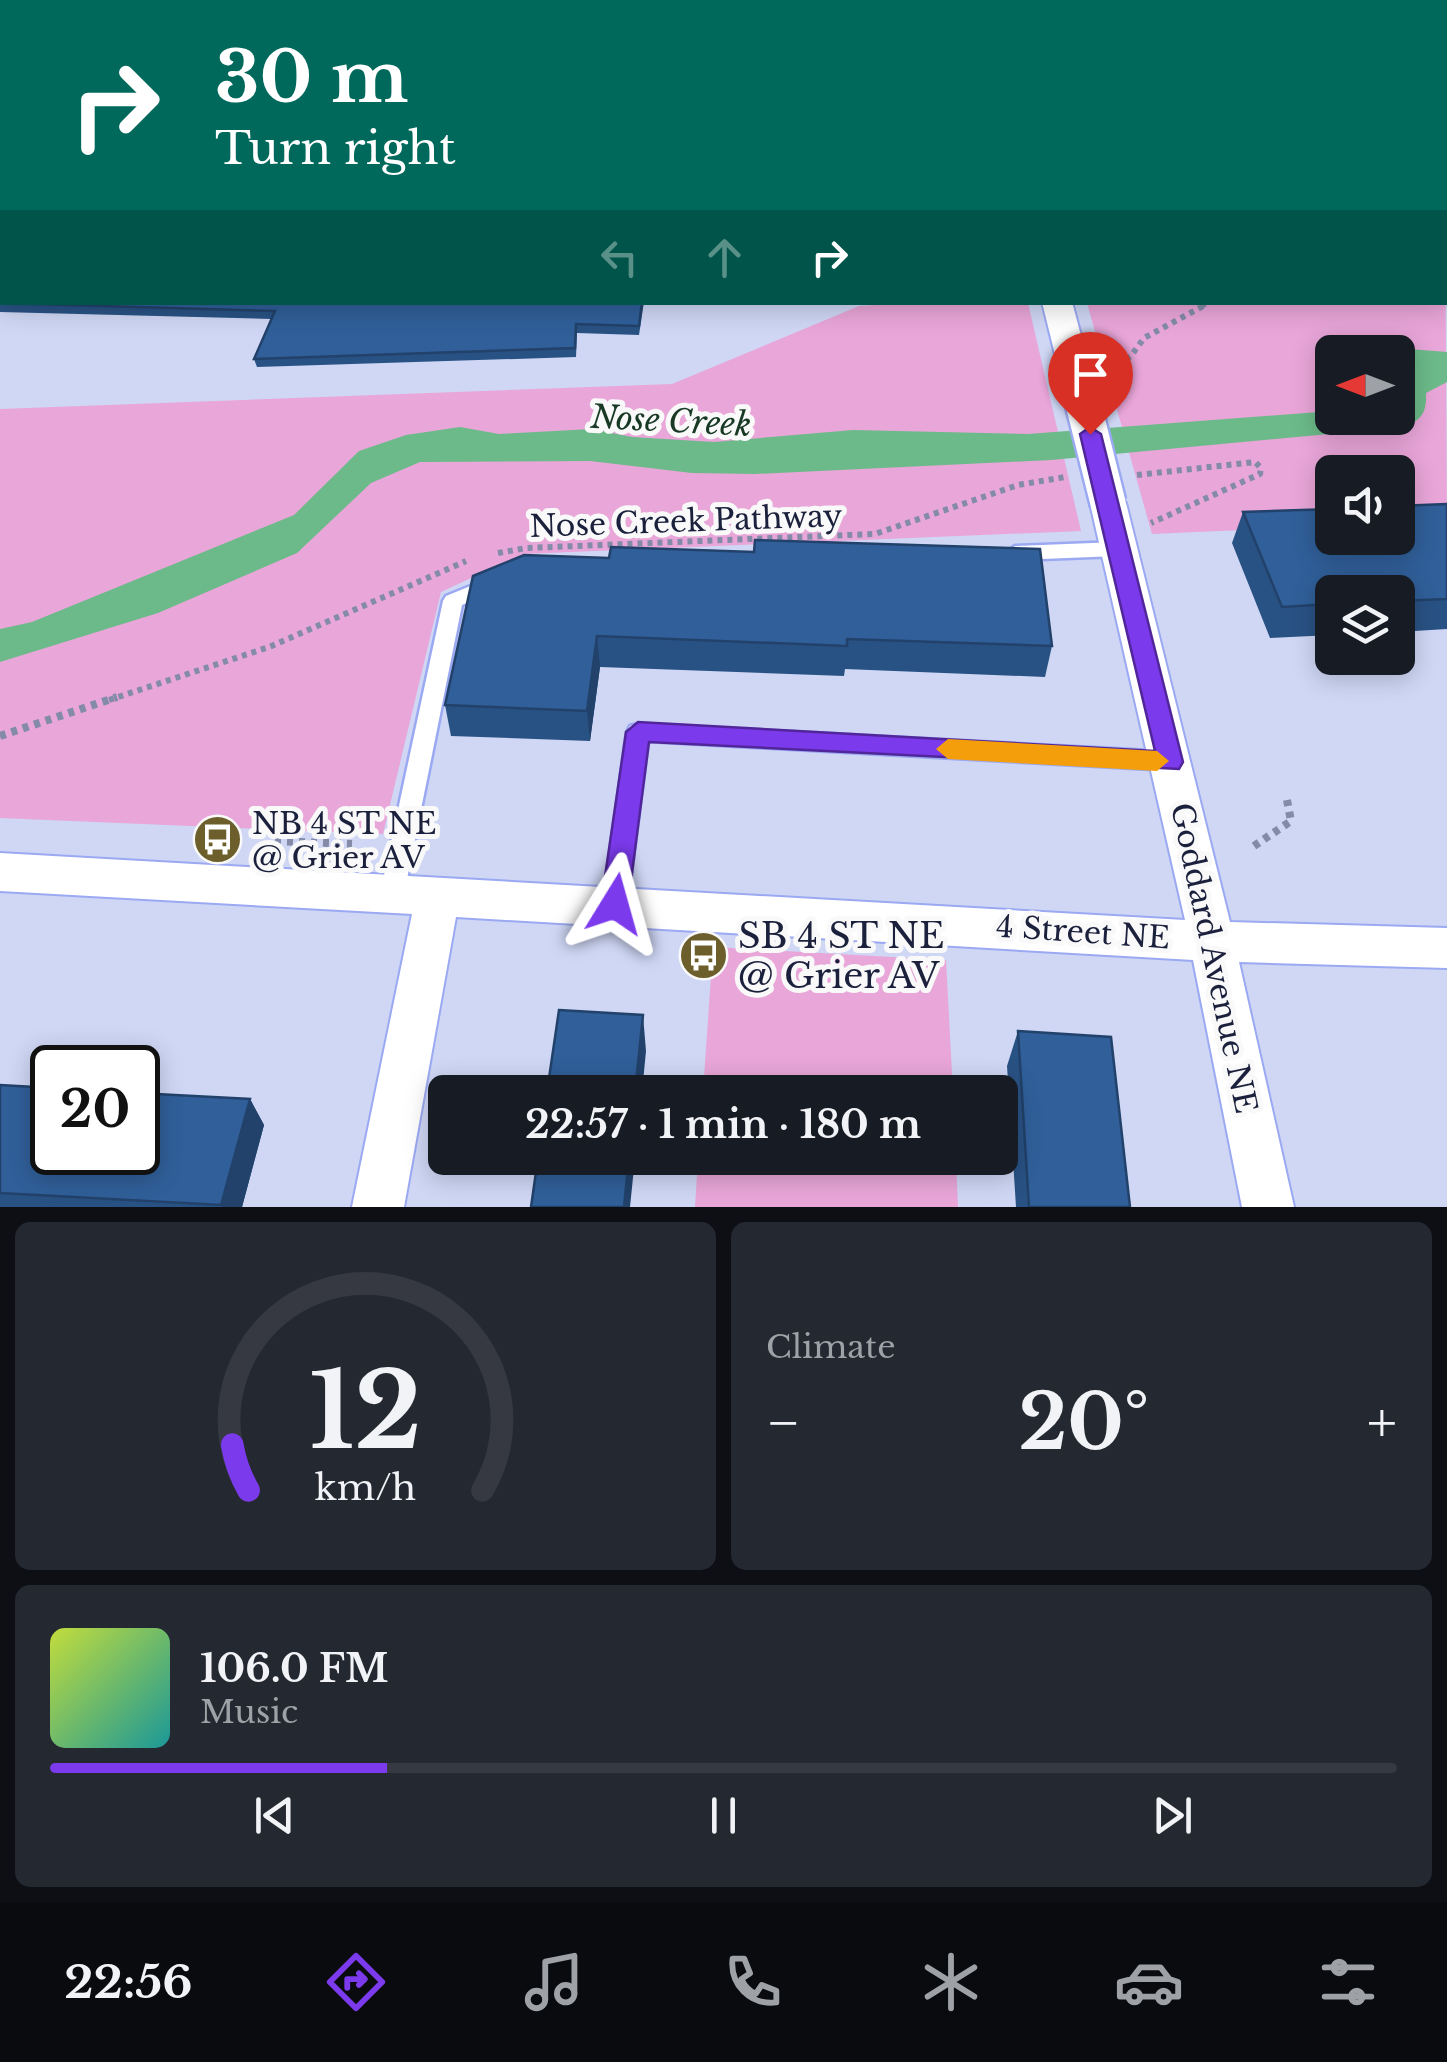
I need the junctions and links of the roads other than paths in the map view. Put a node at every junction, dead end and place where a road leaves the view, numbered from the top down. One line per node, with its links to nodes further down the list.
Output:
1 (1059, 305): 2 (street, Goddard Avenue NE, bridge)
2 (1131, 537): 3 (lane); 5 (street, Goddard Avenue NE)
3 (984, 554)
4 (516, 573): 7 (lane)
5 (1170, 762): 8 (lane); 9 (street, Goddard Avenue NE)
6 (0, 872): 7 (street, 4 Street NE)
7 (415, 894): 8 (street, 4 Street NE); 11 (street)
8 (615, 904): 9 (street, 4 Street NE)
9 (1213, 940): 10 (street, 4 Street NE); 12 (street, Goddard Avenue NE)
10 (1447, 948)
11 (378, 1207)
12 (1268, 1207)

